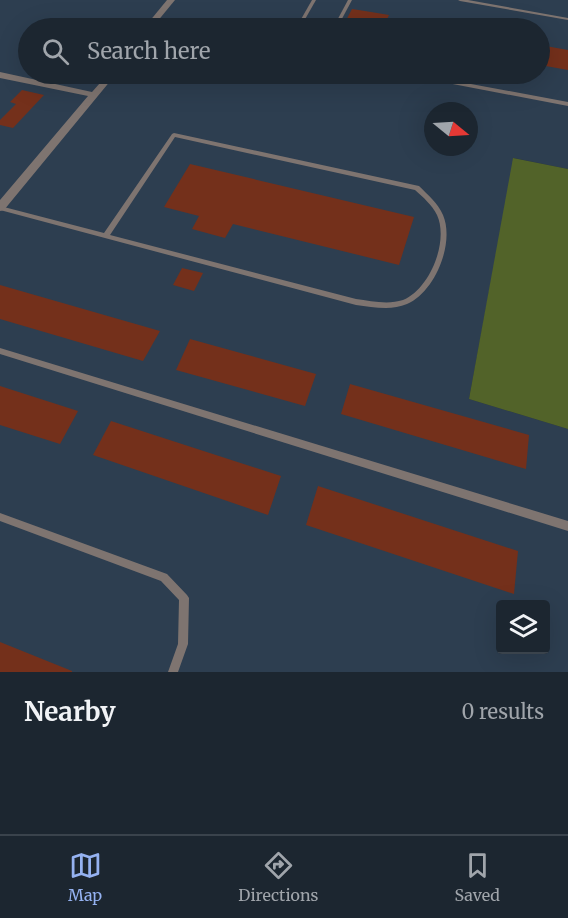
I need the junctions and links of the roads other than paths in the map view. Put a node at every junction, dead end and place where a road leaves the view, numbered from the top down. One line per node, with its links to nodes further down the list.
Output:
1 (171, 0): 5 (street)
2 (314, 0): 6 (lane)
3 (350, 0): 7 (lane)
4 (460, 0): 8 (lane)
5 (156, 18)
6 (304, 18)
7 (340, 18)
8 (568, 19)
9 (0, 75): 10 (street)
10 (18, 79)
11 (42, 84): 14 (street)
12 (103, 84): 14 (street)
13 (463, 84): 15 (lane)
14 (94, 95): 16 (street)
15 (568, 104)
16 (0, 208): 17 (lane)
17 (106, 236): 17 (lane)
18 (0, 351): 20 (lane)
19 (0, 517): 21 (lane)
20 (568, 526)
21 (173, 672)

